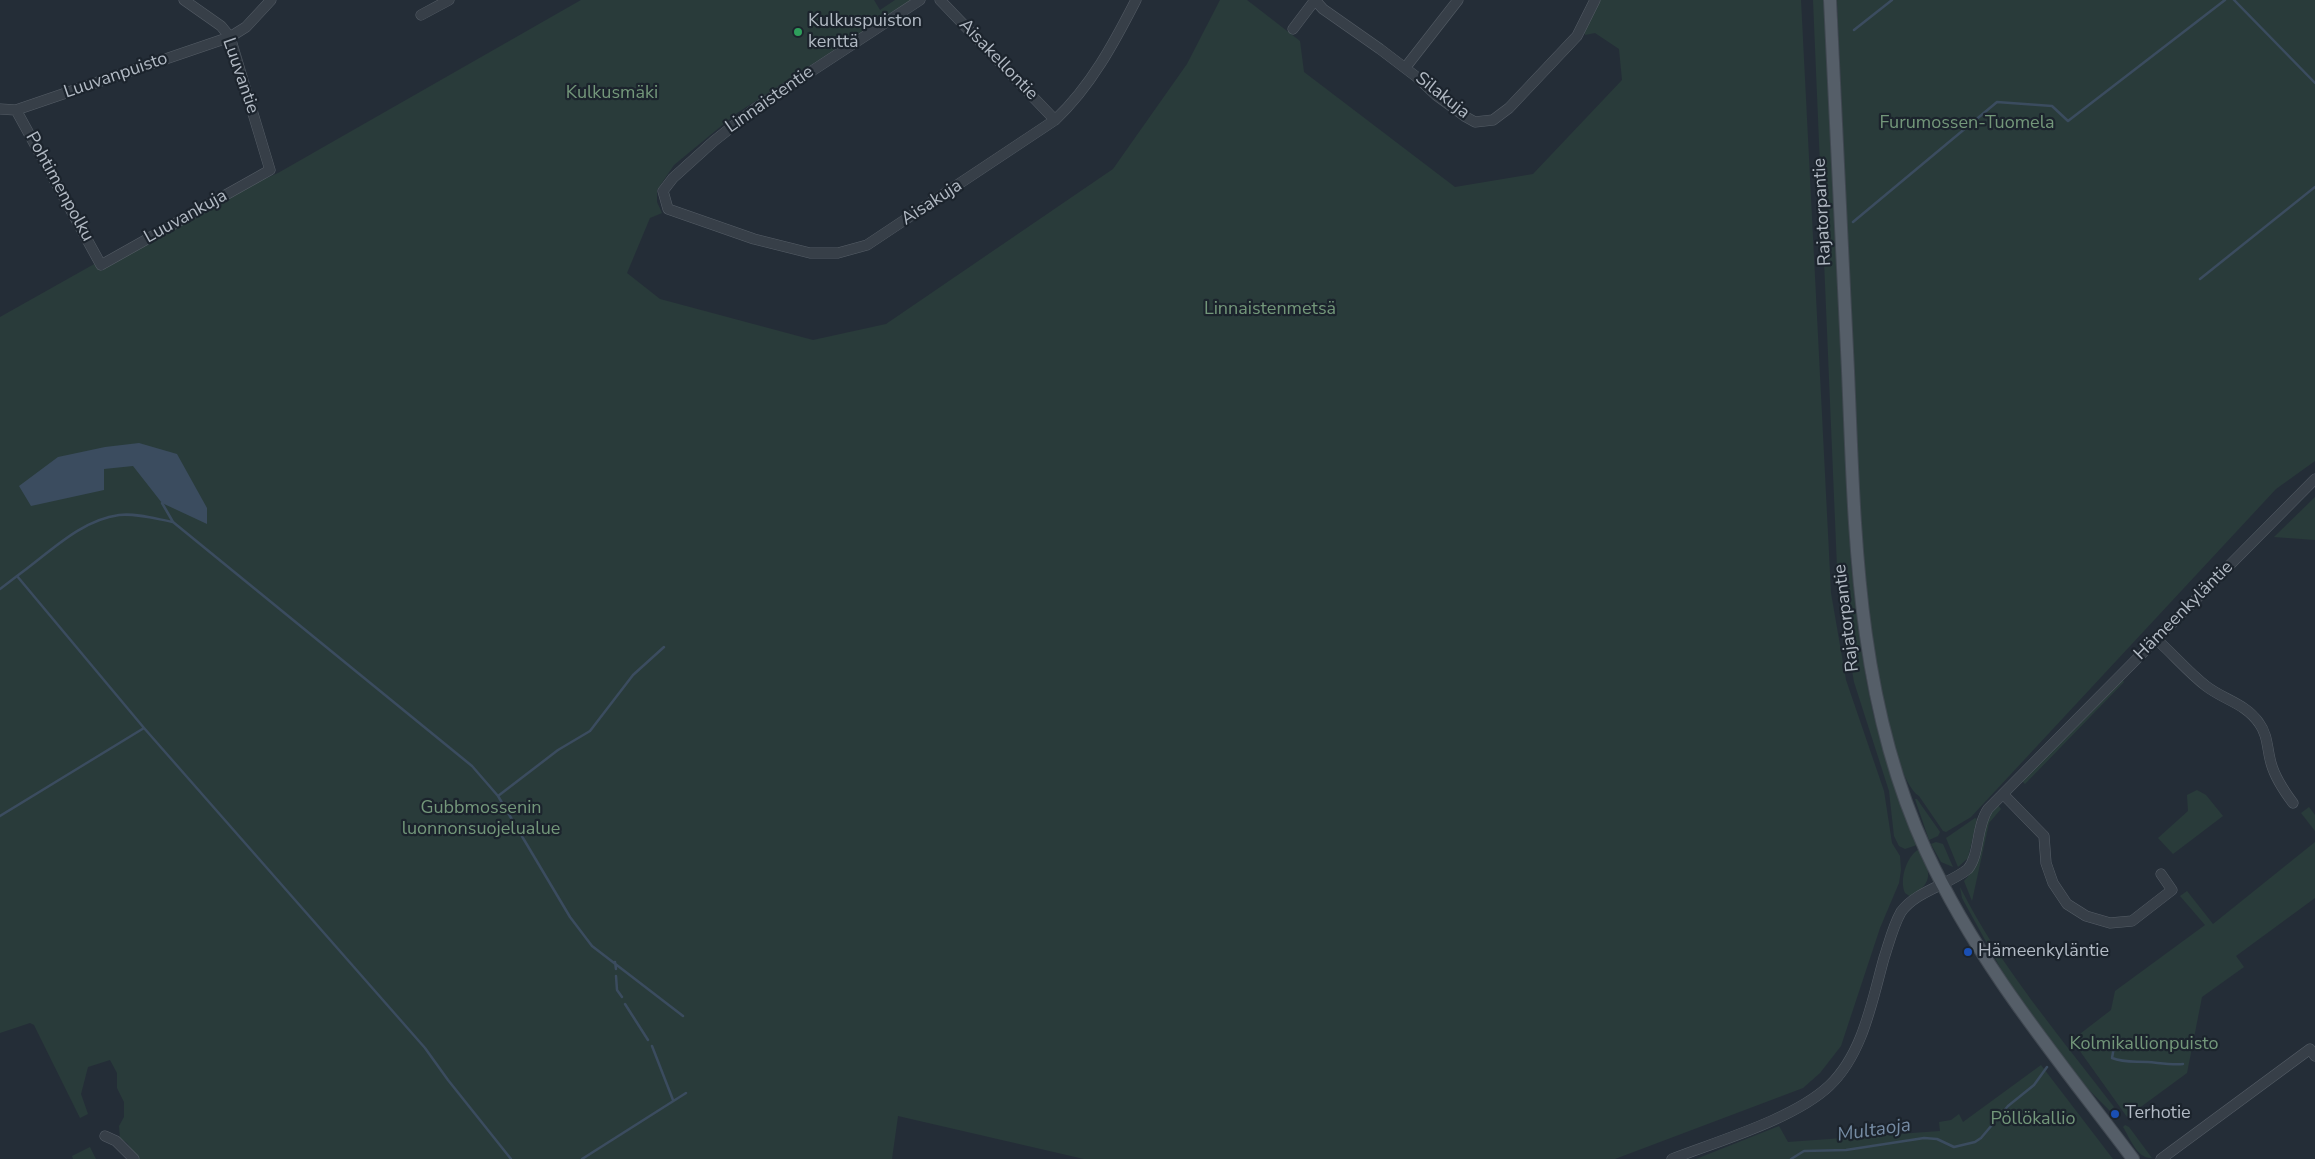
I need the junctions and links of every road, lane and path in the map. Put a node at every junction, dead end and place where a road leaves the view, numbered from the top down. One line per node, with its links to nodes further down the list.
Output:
1 (184, 0): 13 (street, Luuvantie)
2 (271, 0): 13 (street, Luuvanpuisto)
3 (449, 0): 11 (street)
4 (920, 0): 19 (street, Linnaistentie)
5 (940, 0): 17 (street, Aisakellontie)
6 (1136, 0): 17 (street, Aisakuja)
7 (1315, 0): 12 (street); 14 (street, Silakuja)
8 (1458, 0): 14 (street)
9 (1595, 0): 14 (street, Silakuja)
10 (1830, 0): 26 (main road, Rajatorpantie)
11 (421, 15)
12 (1293, 29)
13 (230, 37): 16 (street, Luuvanpuisto); 18 (street, Luuvantie)
14 (1405, 68)
15 (0, 109): 16 (street, Luuvanpuisto)
16 (16, 110): 20 (street, Pohtimenpolku)
17 (1056, 120): 19 (street, Aisakuja)
18 (270, 170): 20 (street, Luuvankuja)
19 (665, 201)
20 (101, 264)
21 (2315, 478): 22 (street, Hämeenkyläntie)
22 (2156, 638): 23 (street, Hämeenkyläntie); 24 (street)
23 (2003, 794): 25 (street); 26 (street, Hämeenkyläntie)
24 (2293, 803)
25 (2160, 874)
26 (1942, 885): 30 (street, Hämeenkyläntie); 31 (main road, Rajatorpantie)
27 (2313, 1050): 32 (street)
28 (105, 1136): 29 (street)
29 (134, 1159)
30 (1672, 1159)
31 (2133, 1159)
32 (2161, 1159)

